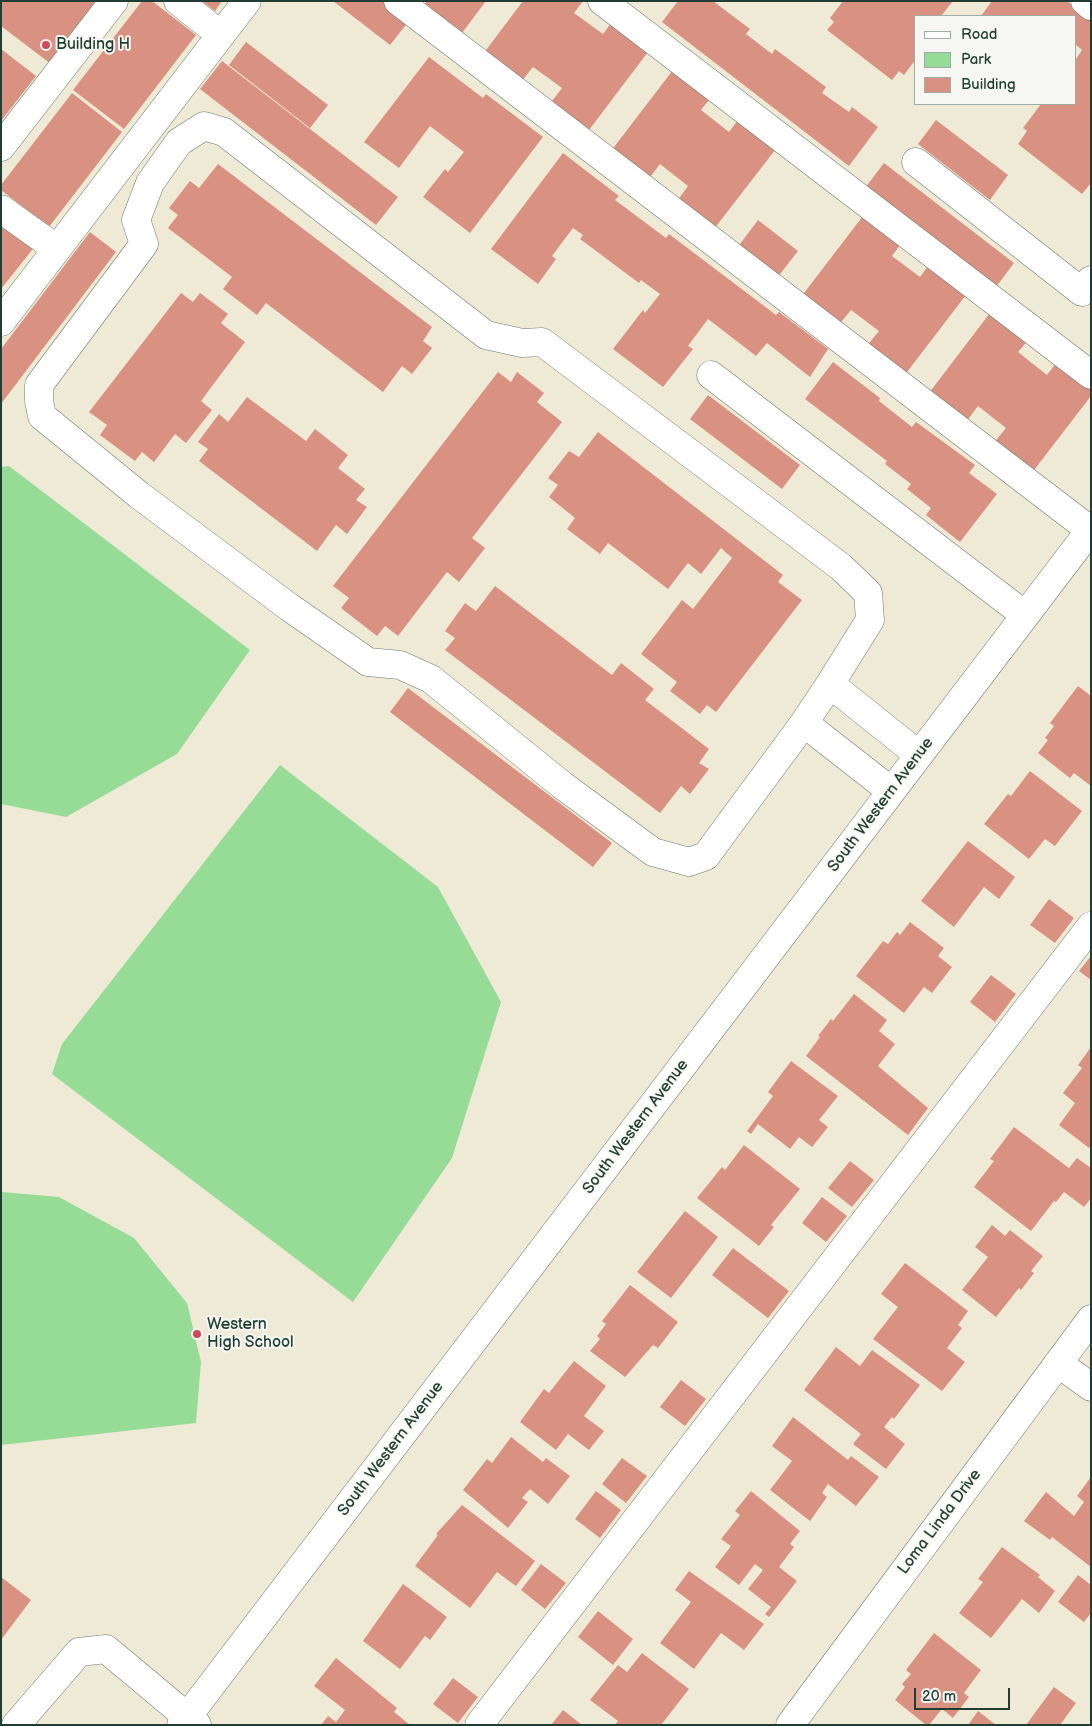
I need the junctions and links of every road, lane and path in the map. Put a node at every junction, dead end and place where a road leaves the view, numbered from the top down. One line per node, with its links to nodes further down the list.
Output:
1 (114, 1): 9 (street)
2 (178, 1): 8 (street)
3 (247, 1): 8 (street)
4 (398, 1): 17 (street)
5 (602, 1): 16 (street)
6 (1085, 1): 7 (street)
7 (1091, 6)
8 (221, 35): 12 (street)
9 (1, 147)
10 (916, 162): 13 (street)
11 (1, 209): 12 (street)
12 (57, 249): 14 (street)
13 (1091, 280)
14 (1, 322)
15 (711, 375): 18 (street)
16 (1091, 375)
17 (1090, 529): 18 (street, South Western Avenue)
18 (1025, 615): 21 (street, South Western Avenue)
19 (830, 684): 20 (street); 20 (street); 21 (street)
20 (804, 723): 22 (street)
21 (919, 755): 22 (street, South Western Avenue)
22 (891, 791): 27 (street, South Western Avenue)
23 (1091, 926): 30 (street)
24 (1091, 1320): 25 (street, Loma Linda Drive)
25 (1058, 1363): 26 (street); 28 (street, Loma Linda Drive)
26 (1091, 1387)
27 (188, 1722): 29 (street)
28 (796, 1723)
29 (16, 1725)
30 (479, 1725)

